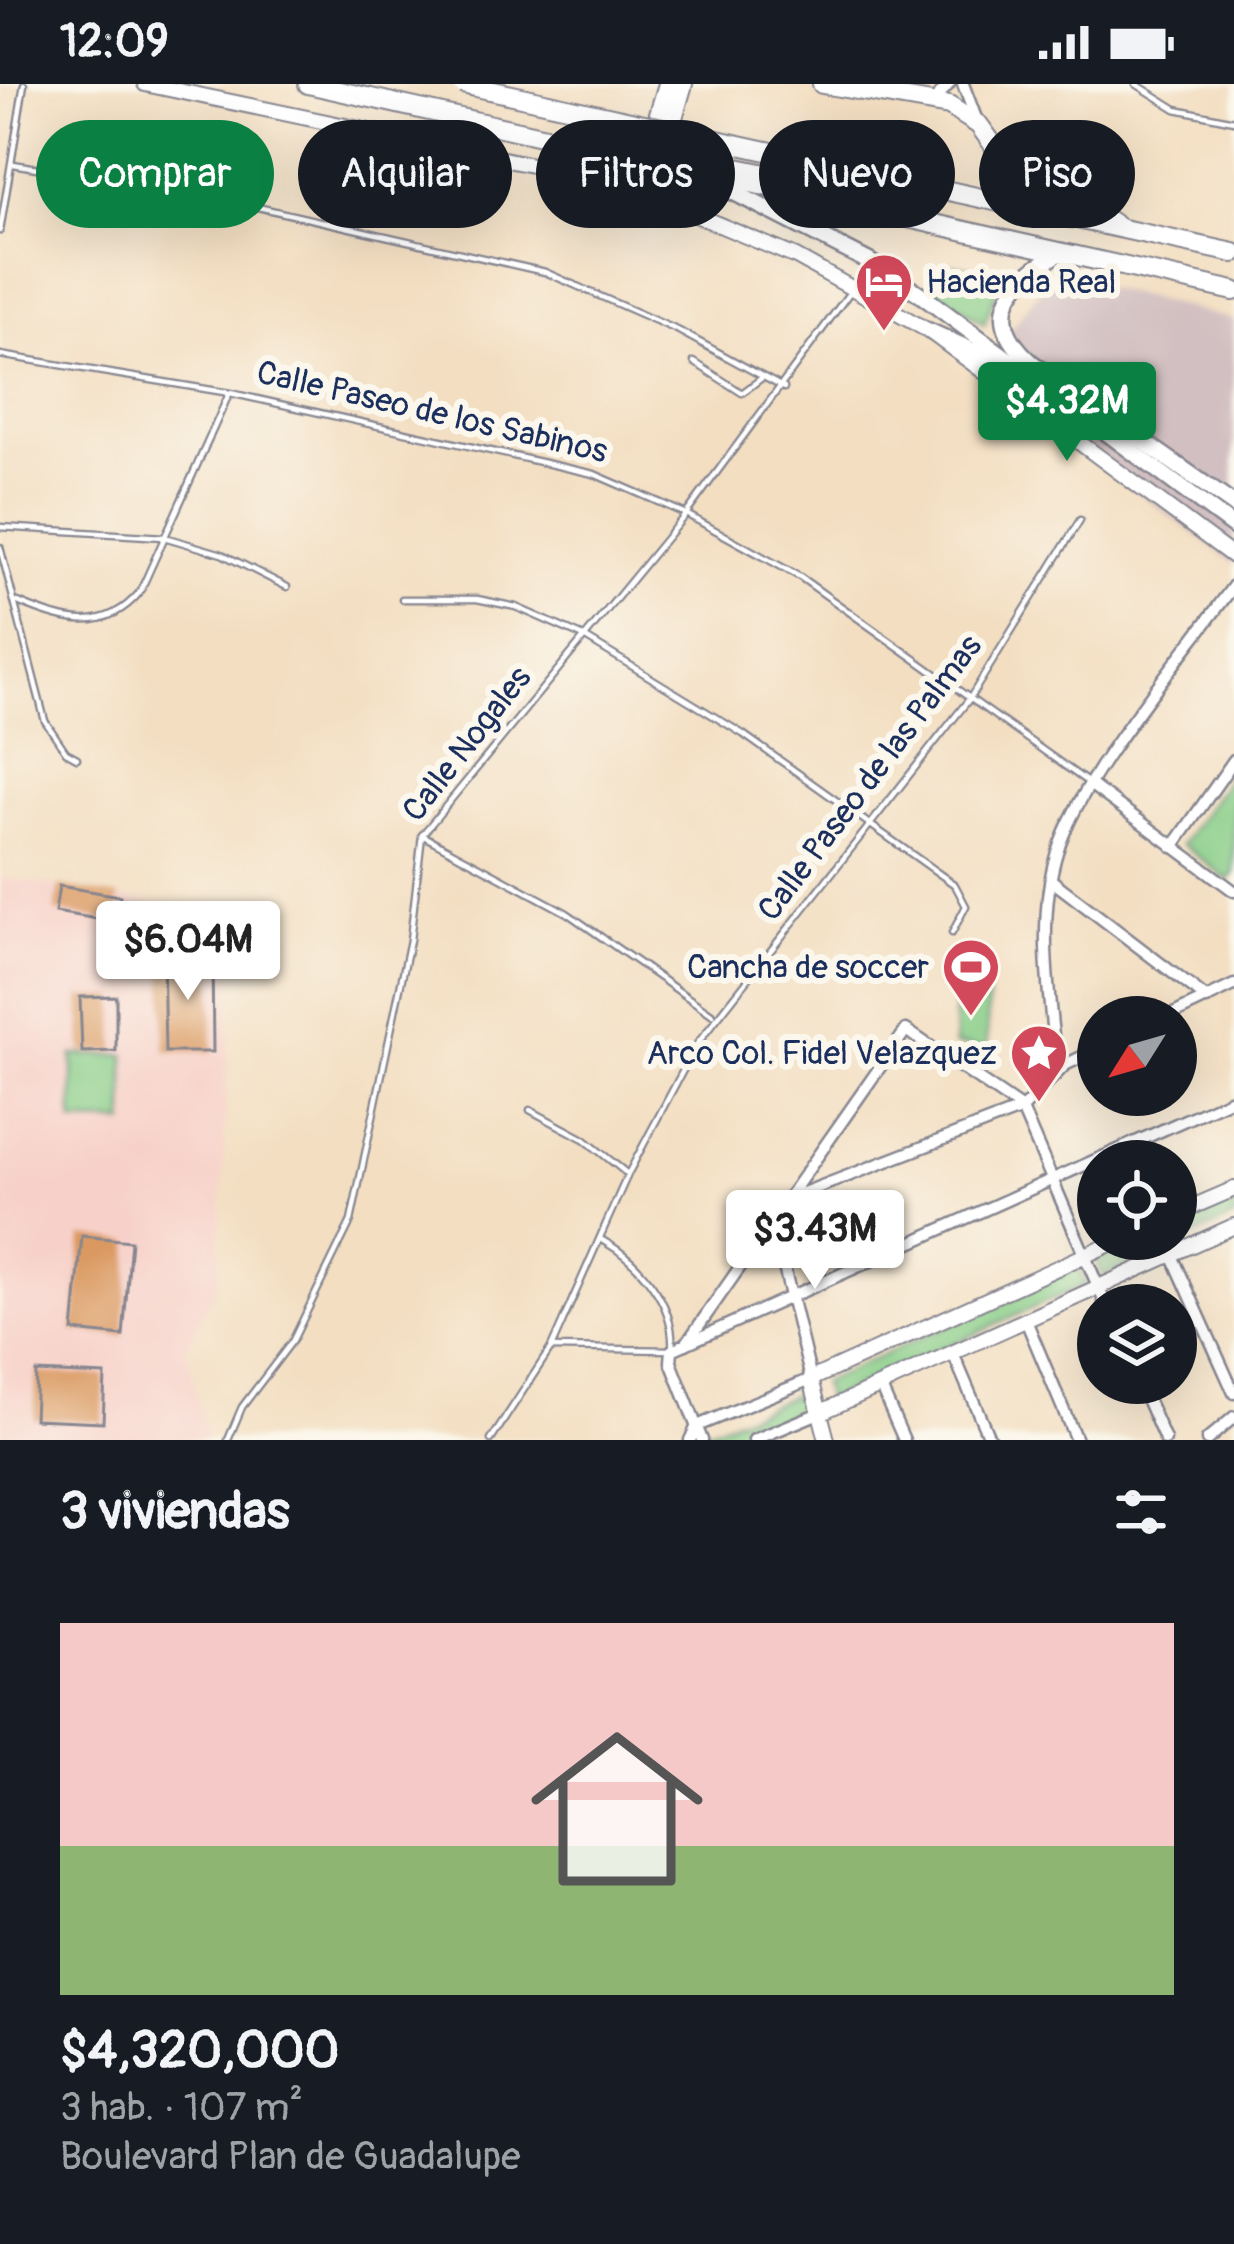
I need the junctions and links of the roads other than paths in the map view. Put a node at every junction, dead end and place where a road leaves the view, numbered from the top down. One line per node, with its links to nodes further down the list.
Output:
1 (24, 84): 15 (lane)
2 (146, 84): 24 (street)
3 (308, 84): 10 (highway)
4 (462, 84): 18 (highway, bridge)
5 (675, 84): 10 (highway); 16 (highway)
6 (822, 84): 11 (highway)
7 (949, 84): 11 (street)
8 (963, 84): 13 (street)
9 (1136, 84): 12 (lane)
10 (339, 92): 14 (highway)
11 (934, 100): 13 (highway)
12 (1234, 122)
13 (979, 124)
14 (536, 136)
15 (14, 164): 21 (lane); 29 (lane)
16 (759, 172)
17 (735, 193): 35 (main road)
18 (979, 198)
19 (955, 227): 22 (highway)
20 (1122, 228): 23 (highway)
21 (0, 231)
22 (1062, 252): 25 (highway); 32 (main road)
23 (1234, 253)
24 (855, 285): 26 (street); 30 (lane, Calle Nogales)
25 (1234, 291)
26 (929, 331): 35 (main road); 39 (street)
27 (0, 355): 31 (lane, Calle Paseo de los Sabinos)
28 (694, 362): 29 (lane)
29 (764, 377): 30 (lane)
30 (784, 388): 33 (lane, Calle Nogales)
31 (230, 393): 33 (lane, Calle Paseo de los Sabinos); 37 (lane)
32 (1234, 505)
33 (686, 514): 44 (lane, Calle Nogales); 45 (lane, Calle Paseo de los Sabinos)
34 (1080, 520): 45 (lane, Calle Paseo de las Palmas)
35 (1233, 526)
36 (0, 527): 37 (lane)
37 (164, 537): 41 (lane); 43 (lane)
38 (0, 547): 43 (lane)
39 (1234, 557)
40 (1234, 585): 48 (street)
41 (287, 587)
42 (402, 599): 44 (lane)
43 (18, 602): 46 (lane)
44 (584, 637): 49 (lane); 50 (lane, Calle Nogales)
45 (970, 698): 48 (lane, Calle Paseo de los Sabinos); 49 (lane, Calle Paseo de las Palmas)
46 (77, 758)
47 (1234, 760): 51 (street)
48 (1090, 785): 51 (street, Calle Paseo de los Sabinos); 52 (street)
49 (870, 824): 54 (lane); 58 (lane, Calle Paseo de las Palmas)
50 (422, 835): 58 (lane); 92 (lane, Calle Nogales)
51 (1173, 847): 53 (street, Calle Paseo de los Sabinos)
52 (1052, 880): 56 (street); 60 (street)
53 (1232, 887)
54 (952, 934)
55 (1234, 985): 56 (street)
56 (1207, 999): 57 (street)
57 (1197, 1004)
58 (715, 1016): 64 (lane, Calle Paseo de las Palmas)
59 (1077, 1061): 60 (street)
60 (1057, 1072): 62 (street)
61 (1234, 1098): 65 (street)
62 (1022, 1109): 65 (street); 67 (street); 67 (street)
63 (530, 1110): 64 (lane)
64 (628, 1174): 72 (lane, Calle Paseo de las Palmas)
65 (1052, 1179): 71 (street); 79 (street)
66 (1234, 1189): 68 (street)
67 (785, 1200): 69 (street)
68 (1197, 1205)
69 (772, 1216): 79 (street); 81 (street)
70 (1234, 1226): 73 (street)
71 (1077, 1238)
72 (600, 1239): 82 (lane, Calle Paseo de las Palmas); 83 (lane)
73 (1197, 1242)
74 (1077, 1258): 85 (street)
75 (1155, 1260): 77 (street)
76 (1174, 1260): 87 (street)
77 (1101, 1284)
78 (1077, 1295): 80 (street)
79 (793, 1299): 81 (street); 85 (street)
80 (1025, 1318): 84 (street); 100 (street)
81 (686, 1344): 83 (street)
82 (551, 1348): 83 (lane); 93 (lane, Calle Paseo de las Palmas)
83 (672, 1350): 91 (street)
84 (952, 1351): 86 (street); 99 (street)
85 (811, 1379): 89 (street); 91 (street)
86 (880, 1385): 89 (street); 98 (street)
87 (1234, 1393)
88 (1149, 1404): 101 (street)
89 (820, 1413): 96 (street); 97 (street)
90 (1234, 1417): 102 (street)
91 (697, 1426): 94 (street); 95 (street)
92 (228, 1440)
93 (491, 1440)
94 (690, 1440)
95 (702, 1440)
96 (754, 1440)
97 (827, 1440)
98 (904, 1440)
99 (990, 1440)
100 (1076, 1440)
101 (1165, 1440)
102 (1207, 1440)

